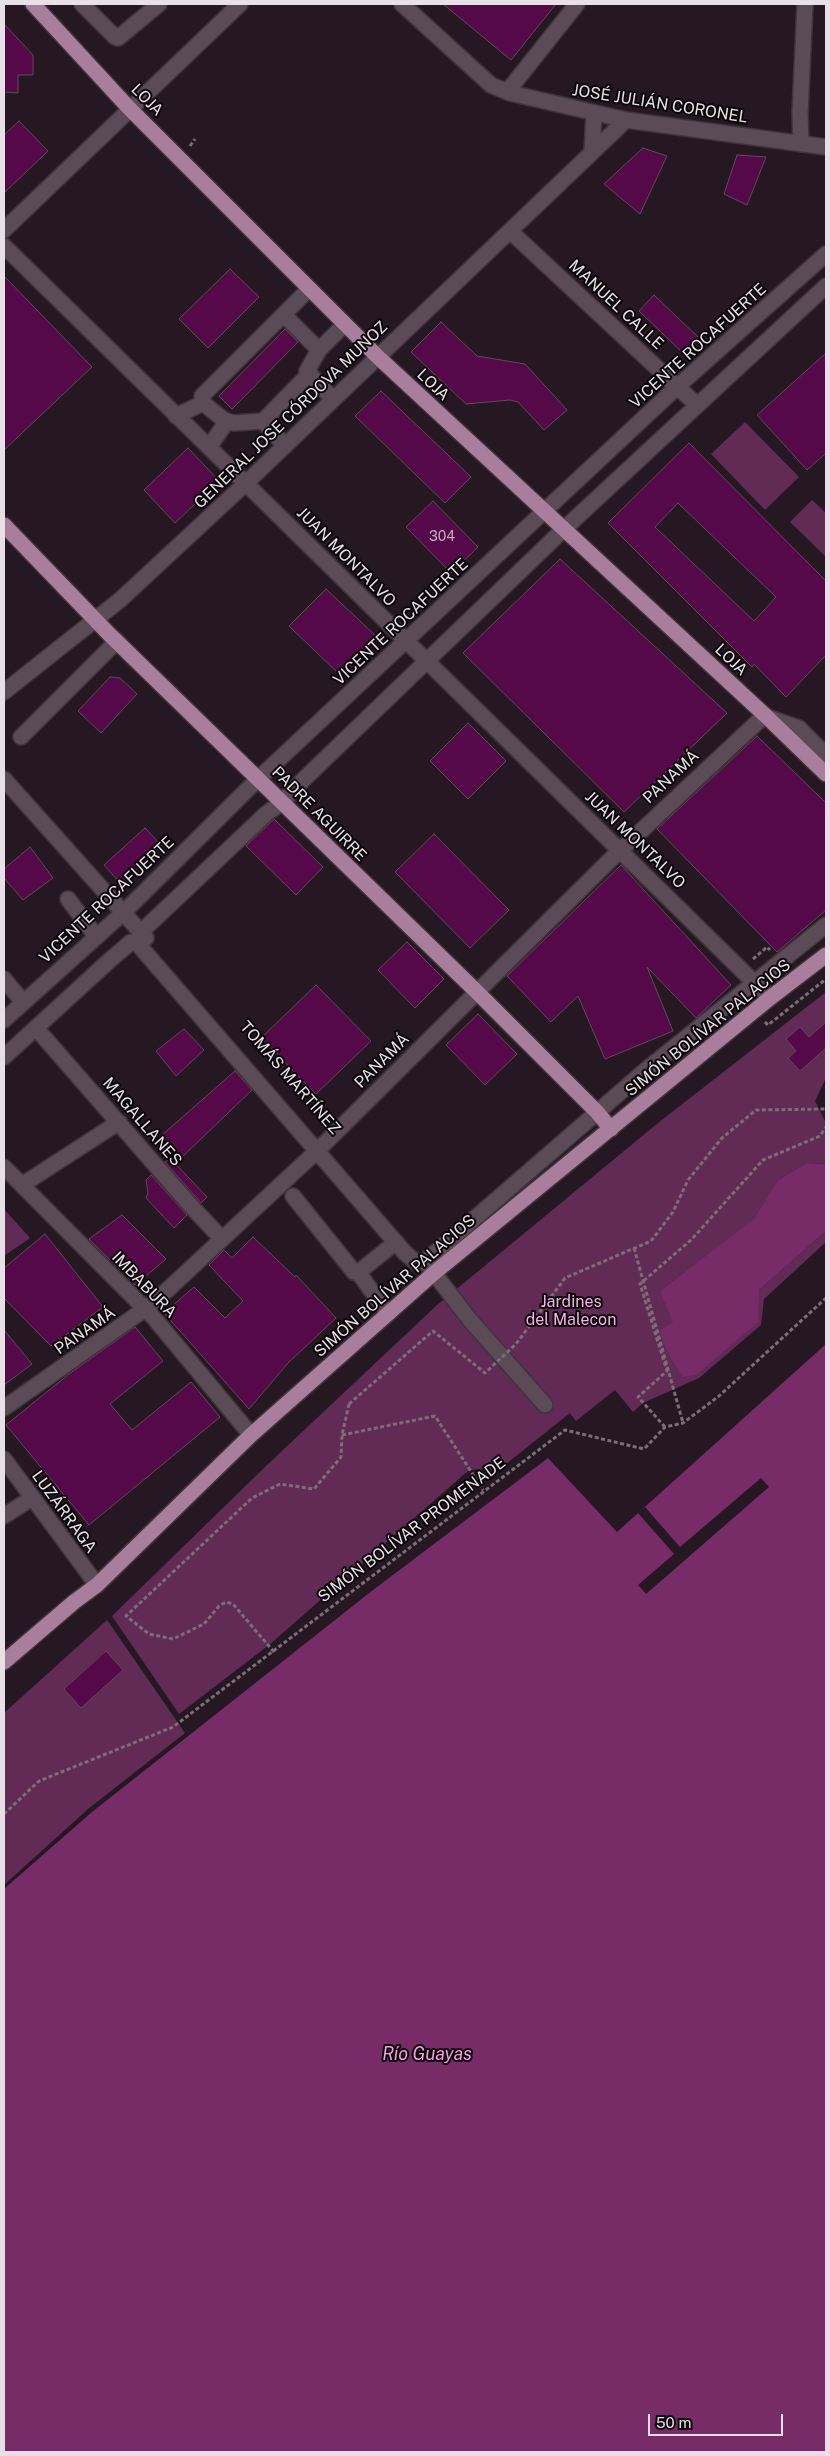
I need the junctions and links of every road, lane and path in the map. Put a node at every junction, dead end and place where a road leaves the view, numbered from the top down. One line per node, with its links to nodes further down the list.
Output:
1 (33, 4): 9 (main road, LOJA)
2 (159, 4): 7 (street)
3 (240, 4): 9 (street)
4 (402, 4): 8 (street, JOSÉ JULIÁN CORONEL)
5 (577, 4): 8 (street)
6 (805, 4): 12 (street)
7 (88, 6)
8 (507, 92): 10 (street, JOSÉ JULIÁN CORONEL)
9 (130, 108): 15 (street); 20 (main road, LOJA)
10 (594, 113): 11 (street, JOSÉ JULIÁN CORONEL); 14 (street)
11 (626, 120): 12 (street, JOSÉ JULIÁN CORONEL); 14 (street, GENERAL JOSE CÓRDOVA MUNOZ)
12 (801, 144): 13 (street, JOSÉ JULIÁN CORONEL)
13 (826, 148)
14 (592, 152): 16 (street, GENERAL JOSE CÓRDOVA MUNOZ)
15 (4, 230)
16 (511, 232): 24 (street, GENERAL JOSE CÓRDOVA MUNOZ); 26 (street, MANUEL CALLE)
17 (4, 246): 30 (street, JUAN MONTALVO)
18 (826, 254): 26 (street, VICENTE ROCAFUERTE)
19 (826, 286): 29 (street)
20 (309, 289): 21 (street); 22 (main road, LOJA)
21 (284, 315): 23 (street); 28 (street)
22 (345, 324): 23 (street); 24 (main road, LOJA)
23 (319, 350): 25 (street)
24 (378, 357): 27 (street, GENERAL JOSE CÓRDOVA MUNOZ); 36 (main road, LOJA)
25 (309, 374): 27 (street); 32 (street)
26 (678, 386): 29 (street, MANUEL CALLE); 36 (street, VICENTE ROCAFUERTE)
27 (333, 399): 33 (street, GENERAL JOSE CÓRDOVA MUNOZ)
28 (203, 403): 30 (street); 31 (street)
29 (697, 404): 38 (street)
30 (176, 416): 34 (street, JUAN MONTALVO)
31 (224, 420): 32 (street); 34 (street)
32 (263, 421): 33 (street)
33 (285, 446): 35 (street, GENERAL JOSE CÓRDOVA MUNOZ)
34 (209, 447): 35 (street, JUAN MONTALVO)
35 (246, 484): 39 (street, GENERAL JOSE CÓRDOVA MUNOZ); 41 (street, JUAN MONTALVO)
36 (544, 511): 38 (main road, LOJA); 41 (street, VICENTE ROCAFUERTE)
37 (4, 525): 39 (main road, PADRE AGUIRRE)
38 (564, 529): 42 (street); 44 (main road, LOJA)
39 (97, 620): 40 (main road, PADRE AGUIRRE); 43 (street, GENERAL JOSE CÓRDOVA MUNOZ)
40 (117, 641): 45 (street); 49 (main road, PADRE AGUIRRE)
41 (406, 641): 42 (street, JUAN MONTALVO); 49 (street, VICENTE ROCAFUERTE)
42 (427, 661): 50 (street); 51 (street, JUAN MONTALVO)
43 (4, 692)
44 (766, 716): 46 (street); 47 (main road, LOJA); 51 (street, PANAMÁ)
45 (21, 737)
46 (826, 755)
47 (826, 774)
48 (4, 779): 53 (street, TOMÁS MARTÍNEZ)
49 (258, 779): 50 (main road, PADRE AGUIRRE); 53 (street, VICENTE ROCAFUERTE)
50 (281, 803): 55 (street); 61 (main road, PADRE AGUIRRE)
51 (620, 851): 60 (street, JUAN MONTALVO); 61 (street, PANAMÁ)
52 (68, 899): 56 (street)
53 (123, 913): 55 (street, TOMÁS MARTÍNEZ); 56 (street, VICENTE ROCAFUERTE)
54 (826, 925): 60 (street)
55 (140, 932): 73 (street, TOMÁS MARTÍNEZ)
56 (95, 936): 64 (street, VICENTE ROCAFUERTE)
57 (826, 955): 63 (main road, SIMÓN BOLÍVAR PALACIOS)
58 (4, 979): 64 (street)
59 (826, 979): 62 (path)
60 (754, 981): 63 (street, JUAN MONTALVO); 69 (street)
61 (477, 992): 69 (main road, PADRE AGUIRRE); 73 (street, PANAMÁ)
62 (808, 993)
63 (770, 998): 72 (main road, SIMÓN BOLÍVAR PALACIOS)
64 (23, 1002): 65 (street, VICENTE ROCAFUERTE)
65 (4, 1020)
66 (36, 1028): 67 (street); 70 (street, MAGALLANES); 73 (street)
67 (4, 1057)
68 (826, 1110): 79 (path, bridge)
69 (597, 1112): 72 (main road, PADRE AGUIRRE); 80 (street)
70 (119, 1122): 75 (street); 77 (street, MAGALLANES)
71 (826, 1127): 89 (path)
72 (611, 1129): 80 (main road, SIMÓN BOLÍVAR PALACIOS)
73 (321, 1147): 77 (street, PANAMÁ); 78 (street); 80 (street, TOMÁS MARTÍNEZ)
74 (4, 1167): 75 (street, IMBABURA)
75 (22, 1185): 83 (street, IMBABURA)
76 (293, 1196): 81 (street)
77 (222, 1239): 83 (street, PANAMÁ)
78 (396, 1242): 80 (street); 81 (street)
79 (634, 1248): 85 (path, bridge); 88 (path, bridge)
80 (429, 1267): 84 (main road, SIMÓN BOLÍVAR PALACIOS); 85 (street, TOMÁS MARTÍNEZ)
81 (358, 1272): 84 (street)
82 (826, 1298): 88 (path)
83 (145, 1310): 87 (street, PANAMÁ); 90 (street, IMBABURA)
84 (388, 1314): 90 (main road, SIMÓN BOLÍVAR PALACIOS)
85 (503, 1357): 86 (street, TOMÁS MARTÍNEZ); 91 (path, bridge)
86 (545, 1405)
87 (4, 1408)
88 (683, 1422): 89 (path)
89 (665, 1427): 93 (path, SIMÓN BOLÍVAR PROMENADE)
90 (251, 1434): 96 (main road, SIMÓN BOLÍVAR PALACIOS)
91 (342, 1435): 93 (path); 97 (path)
92 (4, 1459): 94 (street, LUZÁRRAGA)
93 (483, 1490): 97 (path, SIMÓN BOLÍVAR PROMENADE)
94 (32, 1498): 95 (street); 96 (street, LUZÁRRAGA)
95 (4, 1516)
96 (97, 1585): 98 (main road, SIMÓN BOLÍVAR PALACIOS)
97 (274, 1652): 99 (path, SIMÓN BOLÍVAR PROMENADE)
98 (4, 1662)
99 (4, 1814)

